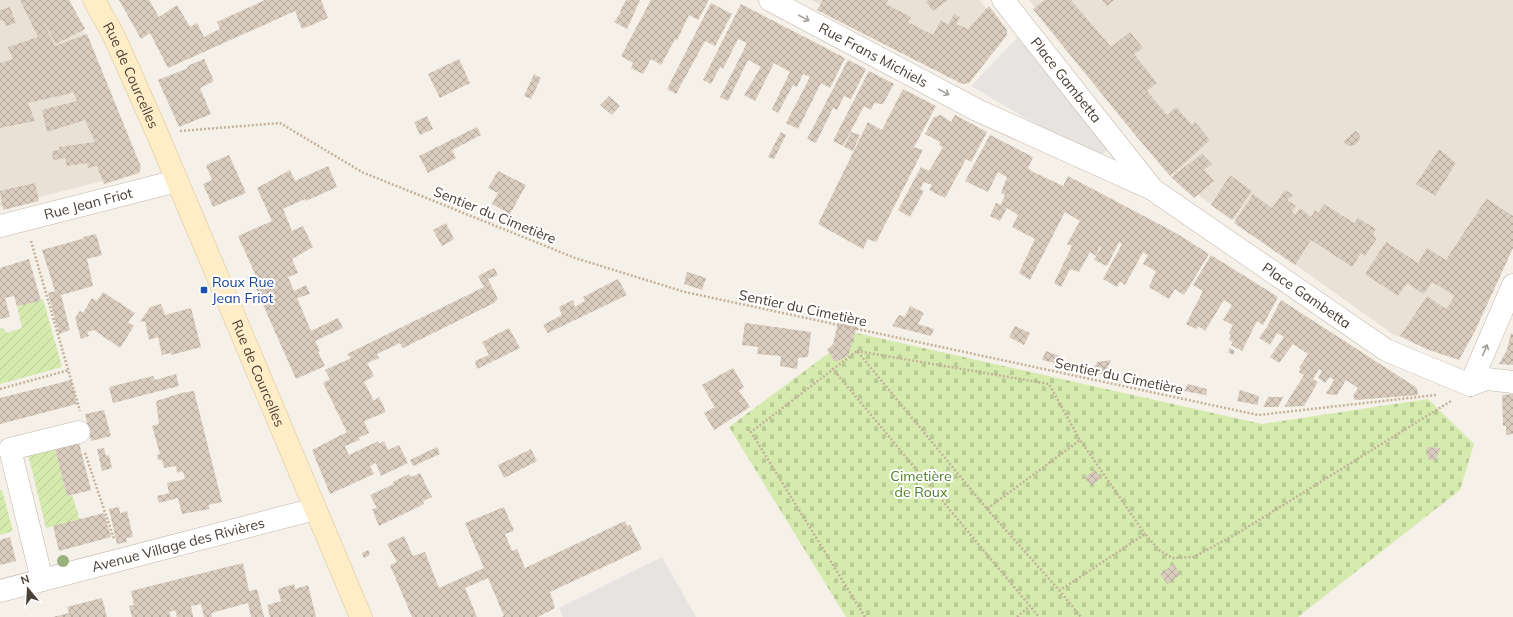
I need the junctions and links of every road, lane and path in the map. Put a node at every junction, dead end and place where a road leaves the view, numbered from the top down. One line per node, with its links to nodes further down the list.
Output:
1 (94, 0): 5 (main road, Rue de Courcelles)
2 (770, 0): 4 (street, Rue Frans Michiels, one-way to 4)
3 (1003, 0): 7 (street, Place Gambetta)
4 (977, 110): 7 (street, Place Gambetta)
5 (157, 133): 6 (main road, Rue de Courcelles); 17 (path, Sentier du Cimetière)
6 (177, 181): 8 (street, Rue Jean Friot); 21 (main road, Rue de Courcelles)
7 (1152, 189): 16 (street, Place Gambetta)
8 (25, 220): 9 (street, Rue Jean Friot); 13 (path)
9 (0, 226)
10 (1513, 285): 16 (street, one-way to 10)
11 (857, 351): 12 (path); 19 (path); 22 (path)
12 (832, 368): 28 (path); 30 (path)
13 (69, 370): 15 (path); 18 (path)
14 (1513, 382): 16 (street)
15 (0, 389)
16 (1463, 391): 23 (path)
17 (1437, 395)
18 (78, 432): 20 (street); 24 (path)
19 (1080, 440): 22 (path); 23 (path)
20 (5, 450): 25 (street)
21 (315, 509): 24 (street, Avenue Village des Rivières); 29 (main road, Rue de Courcelles)
22 (987, 509): 26 (path)
23 (1145, 534): 26 (path)
24 (121, 558): 25 (street, Avenue Village des Rivières)
25 (42, 580): 27 (street, Avenue Village des Rivières)
26 (1059, 590): 33 (path)
27 (0, 591)
28 (1030, 606): 31 (path); 32 (path)
29 (361, 617)
30 (865, 617)
31 (1017, 617)
32 (1039, 617)
33 (1081, 617)

